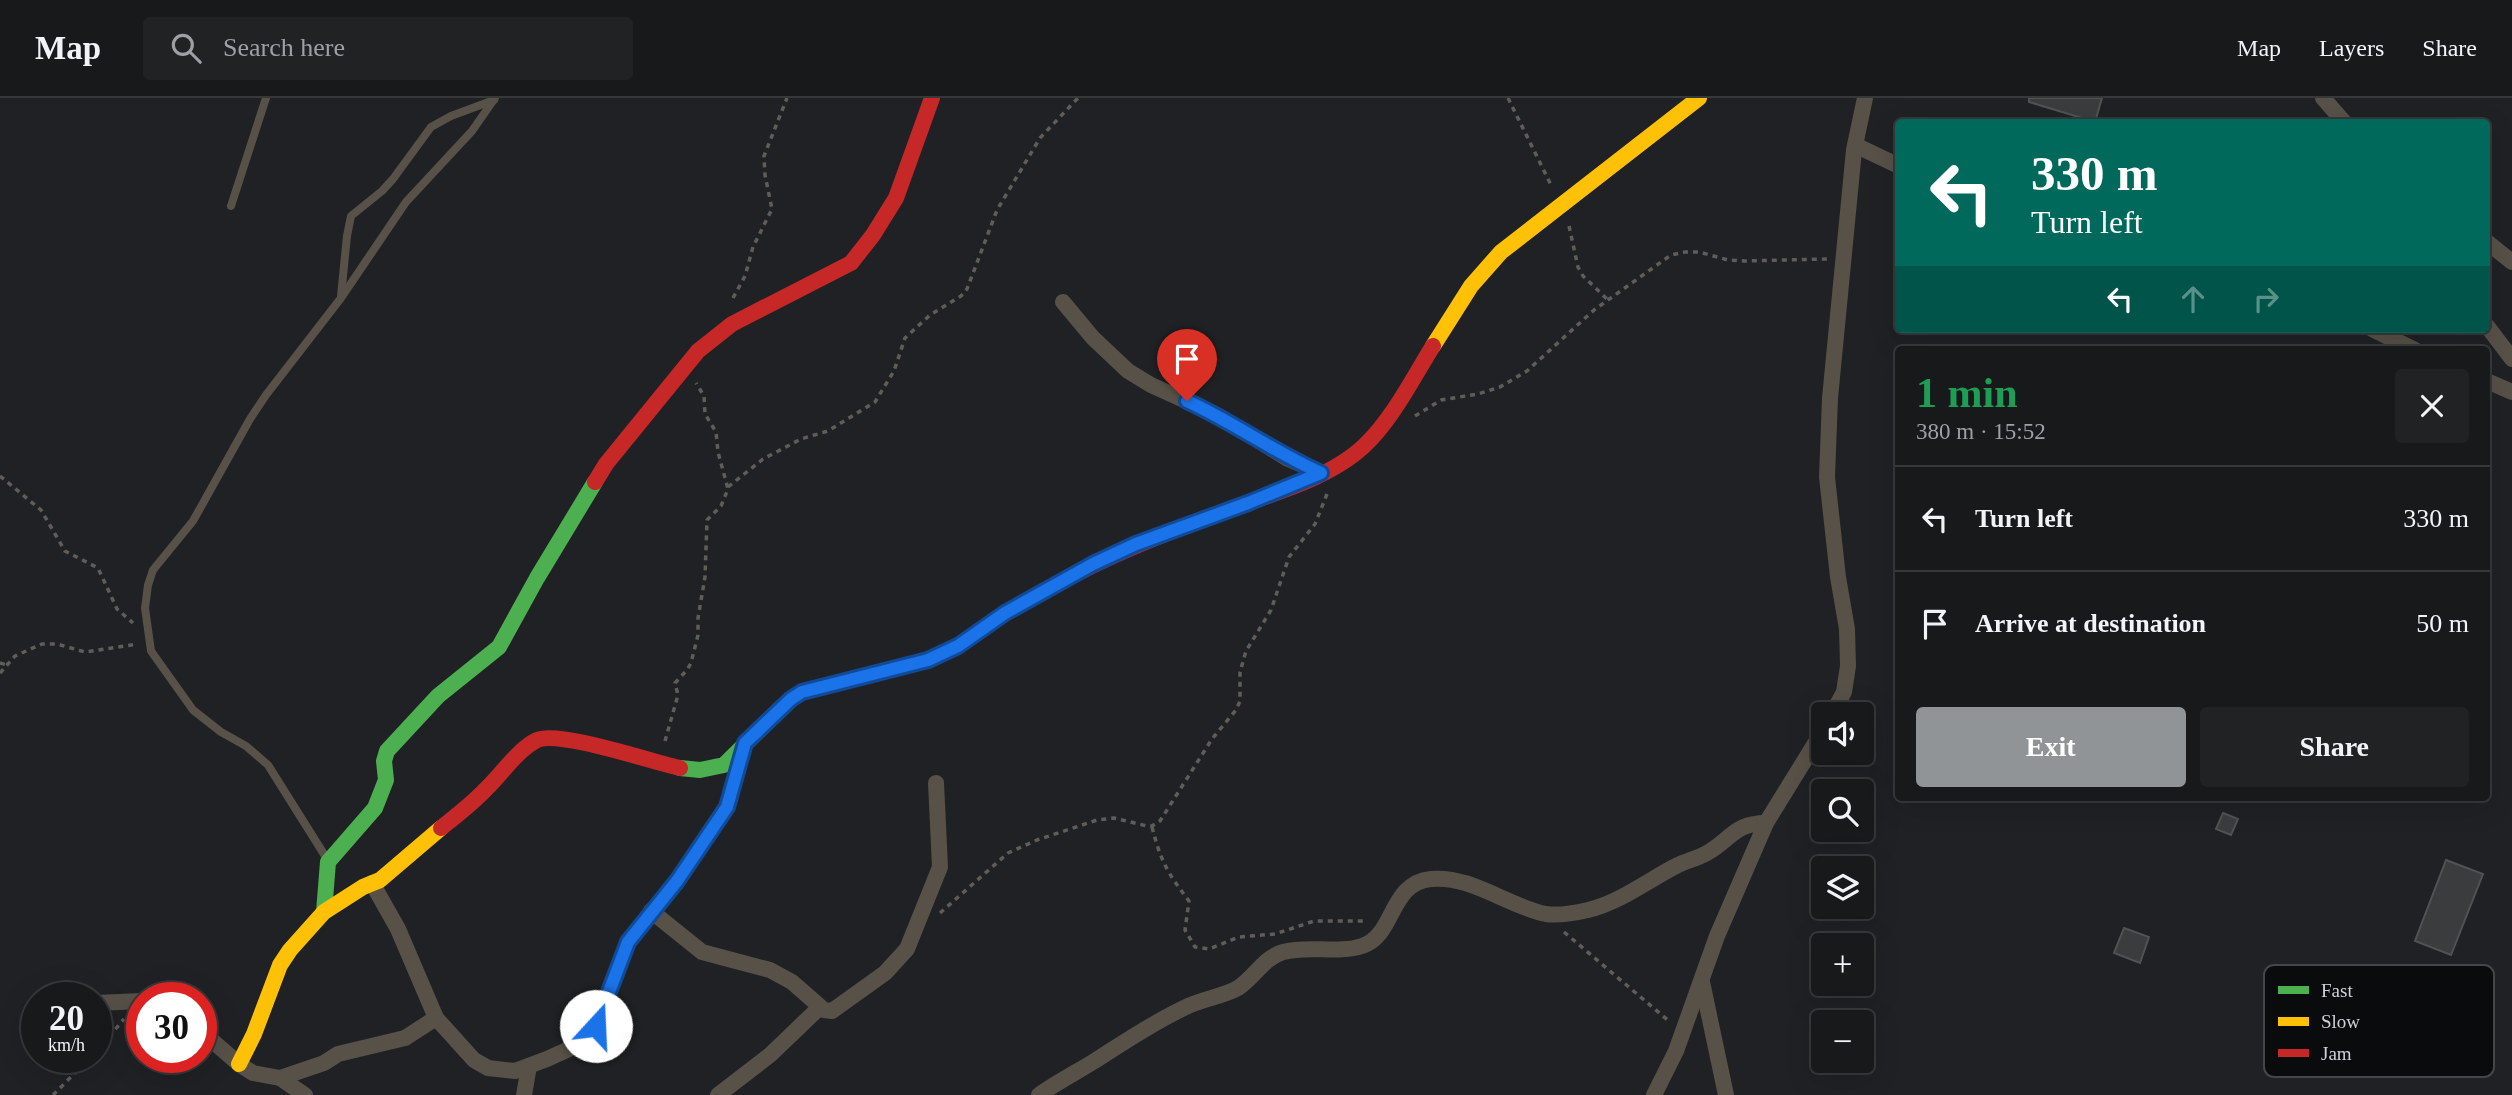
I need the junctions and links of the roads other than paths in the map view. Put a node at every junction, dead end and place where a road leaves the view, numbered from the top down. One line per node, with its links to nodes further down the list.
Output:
1 (266, 98): 10 (lane)
2 (932, 98): 27 (street)
3 (1699, 98): 21 (street)
4 (1865, 98): 8 (street)
5 (2323, 98): 7 (street)
6 (494, 99): 13 (lane); 13 (lane)
7 (2341, 119)
8 (1855, 145): 9 (street); 22 (street)
9 (1895, 164)
10 (231, 206)
11 (2490, 244): 12 (street)
12 (2512, 262)
13 (341, 299): 27 (lane)
14 (1063, 302): 21 (street)
15 (2490, 330): 18 (street)
16 (2380, 333): 17 (street)
17 (2407, 346)
18 (2512, 359)
19 (2490, 382): 20 (street)
20 (2512, 392)
21 (1321, 473): 23 (street)
22 (1839, 702)
23 (745, 743): 28 (street); 29 (street)
24 (1811, 750): 26 (street)
25 (936, 783): 32 (street)
26 (1766, 823): 31 (street); 41 (street)
27 (328, 862): 30 (street)
28 (372, 883): 30 (street); 33 (street)
29 (651, 911): 32 (street); 36 (street)
30 (324, 912): 35 (street)
31 (1701, 979): 42 (street); 43 (street)
32 (821, 1007): 40 (street)
33 (436, 1018): 36 (street); 37 (street)
34 (217, 1045): 35 (street)
35 (239, 1064): 37 (street)
36 (529, 1066): 39 (street)
37 (280, 1078): 38 (street)
38 (305, 1095)
39 (524, 1095)
40 (718, 1095)
41 (1039, 1095)
42 (1654, 1095)
43 (1726, 1095)

